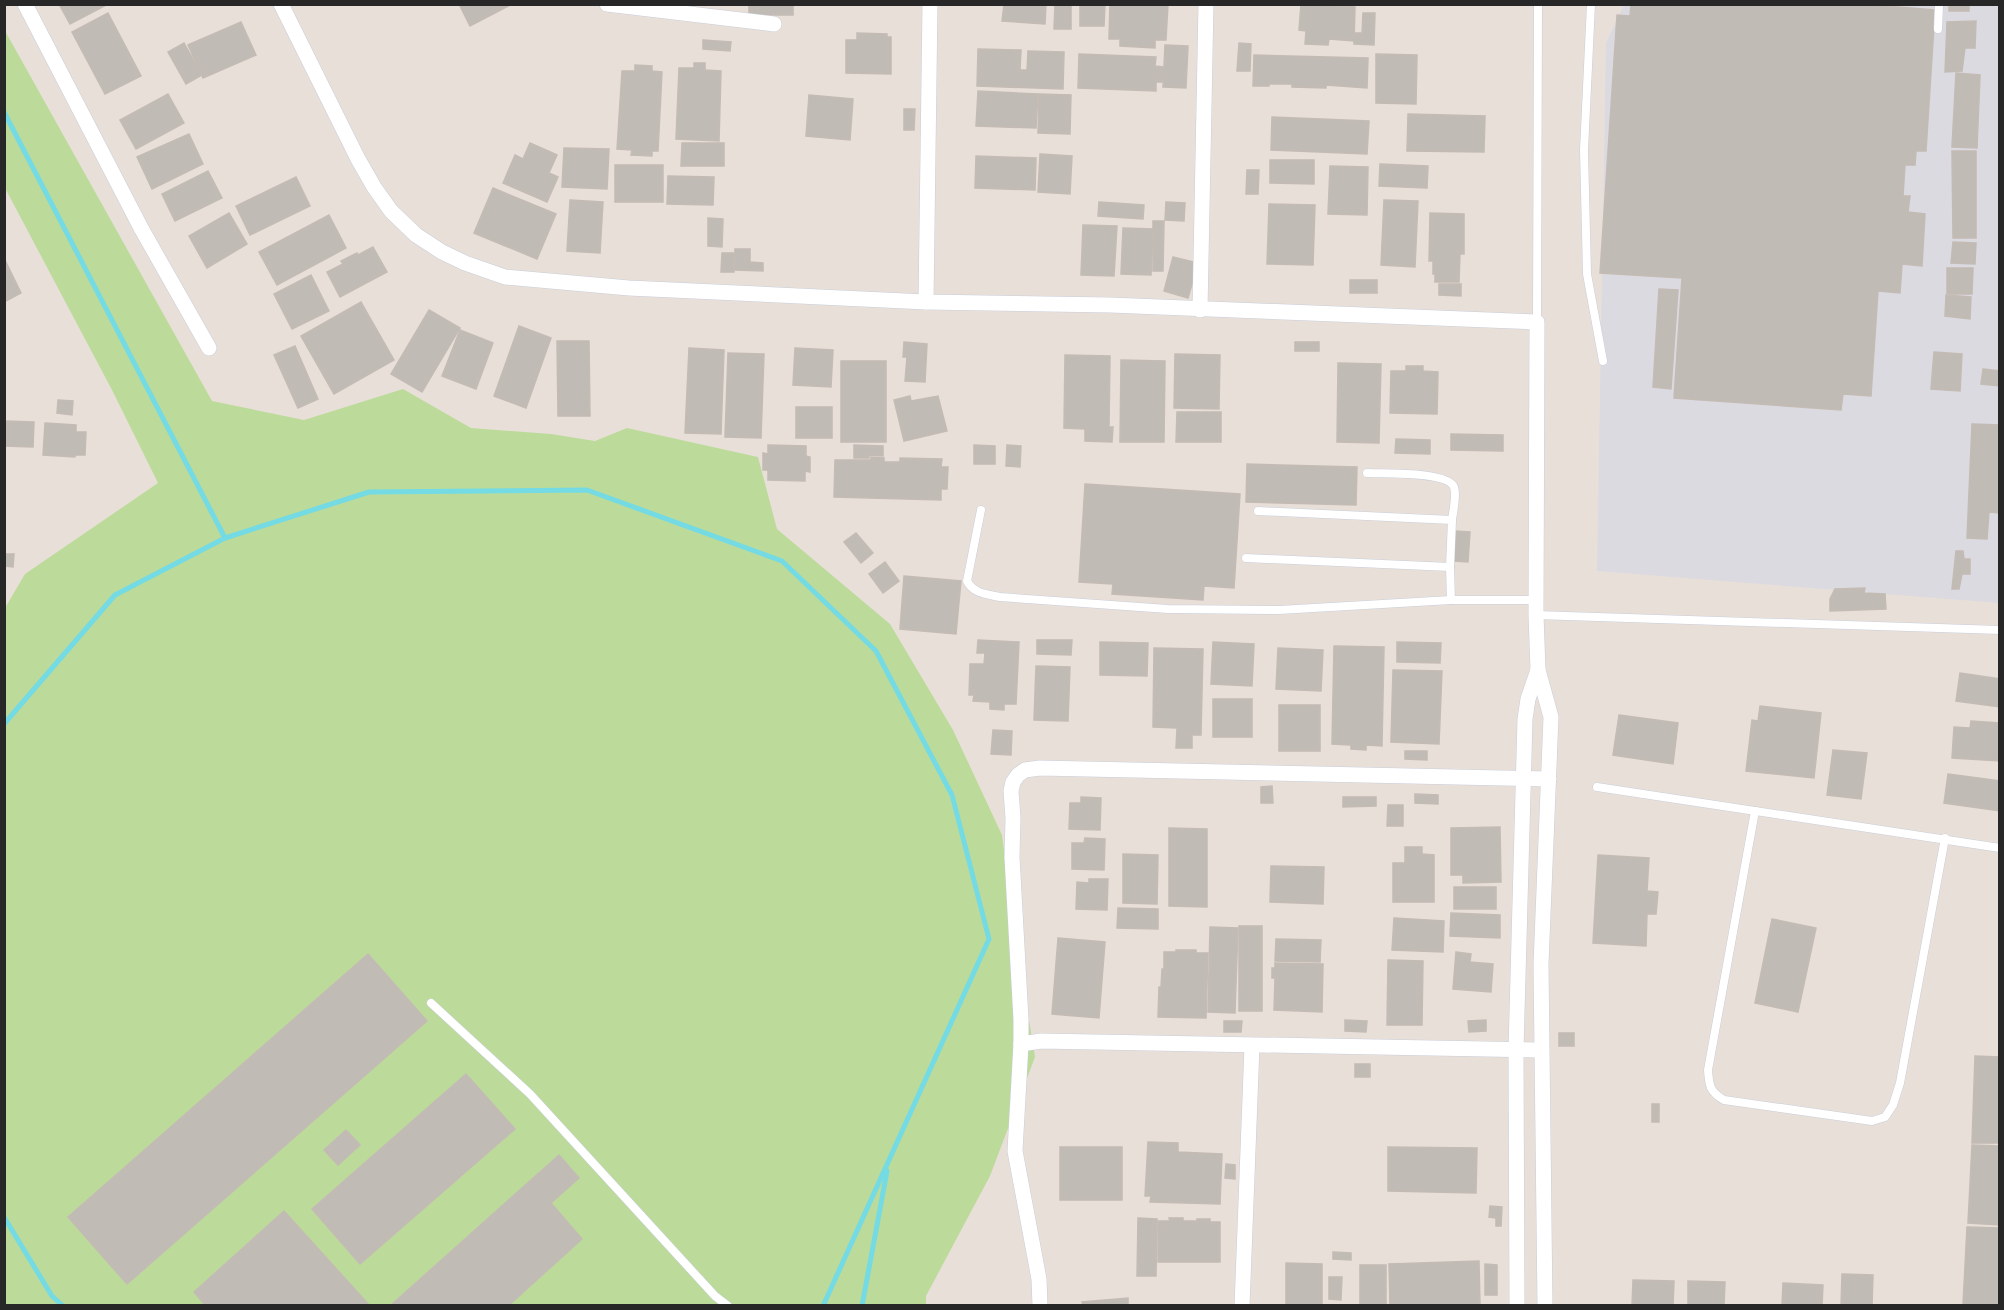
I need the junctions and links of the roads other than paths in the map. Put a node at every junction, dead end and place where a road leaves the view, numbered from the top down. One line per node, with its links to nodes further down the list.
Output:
1 (25, 4): 14 (street)
2 (280, 4): 11 (street)
3 (607, 4): 9 (street)
4 (930, 4): 11 (street)
5 (1206, 4): 12 (street)
6 (1538, 4): 13 (lane)
7 (1591, 4): 15 (lane)
8 (1939, 4): 10 (lane)
9 (774, 24)
10 (1938, 30)
11 (926, 302): 12 (street)
12 (1200, 309): 13 (street)
13 (1537, 322): 23 (street)
14 (209, 348)
15 (1603, 361)
16 (1367, 473): 19 (lane)
17 (981, 510): 22 (lane)
18 (1258, 511): 19 (lane)
19 (1452, 520): 21 (lane)
20 (1246, 558): 21 (lane)
21 (1450, 567): 22 (lane)
22 (1451, 600): 23 (lane)
23 (1536, 607): 24 (lane); 25 (street)
24 (2000, 630)
25 (1538, 670): 26 (street); 27 (street)
26 (1525, 779): 27 (street); 33 (street); 35 (street)
27 (1549, 779): 36 (street)
28 (1597, 787): 29 (lane)
29 (1755, 811): 30 (lane); 30 (lane)
30 (1945, 838): 31 (lane)
31 (2000, 848)
32 (431, 1003): 37 (lane)
33 (1020, 1044): 34 (street); 38 (street)
34 (1252, 1046): 35 (street); 39 (street)
35 (1516, 1050): 36 (street); 40 (street)
36 (1541, 1050): 41 (street)
37 (728, 1305)
38 (1040, 1305)
39 (1242, 1305)
40 (1517, 1305)
41 (1545, 1305)

